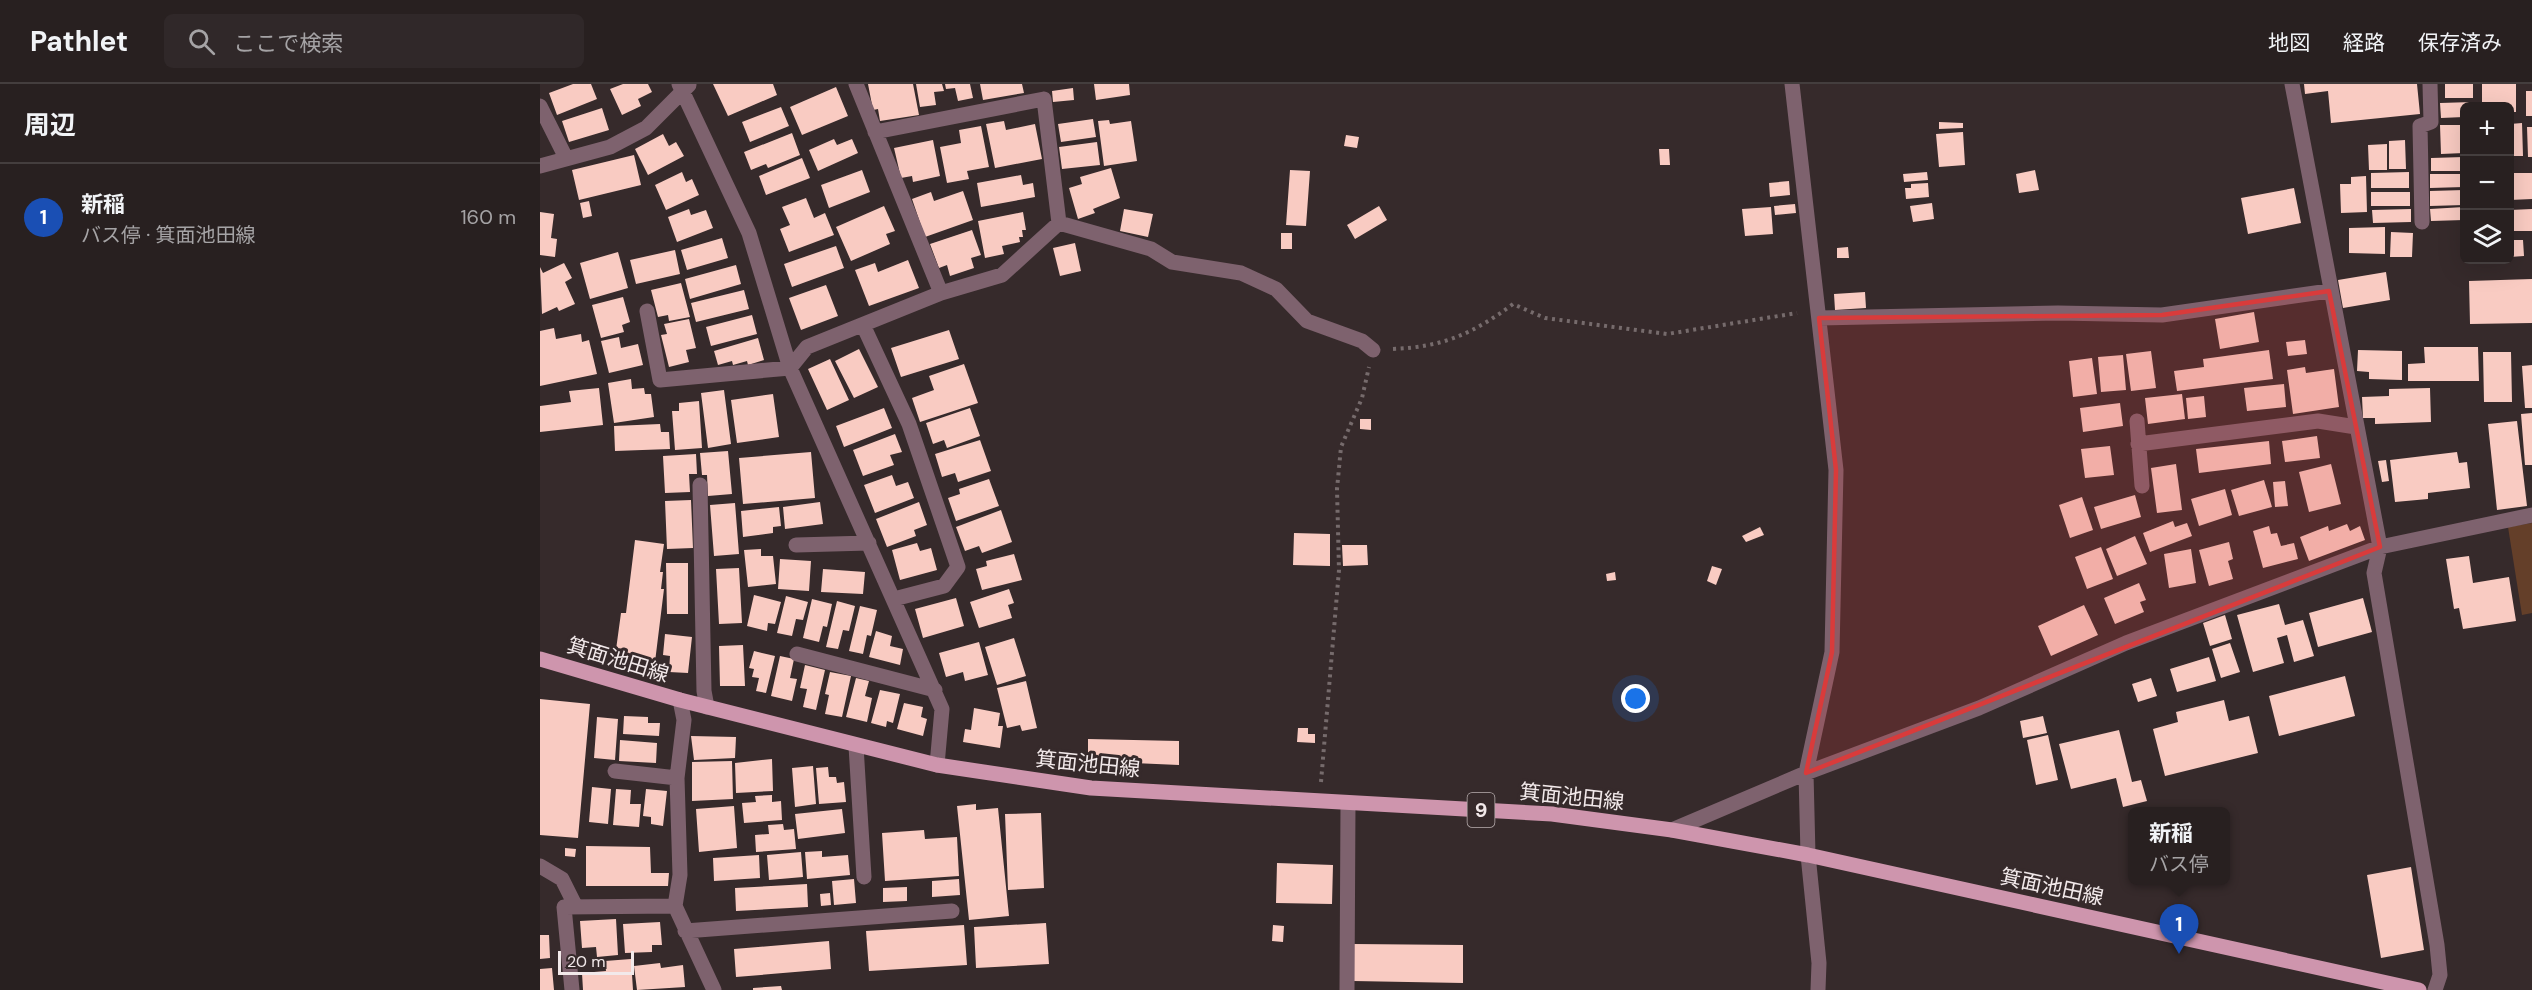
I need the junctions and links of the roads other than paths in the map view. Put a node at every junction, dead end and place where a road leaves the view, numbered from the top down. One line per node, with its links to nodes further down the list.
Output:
1 (855, 84): 7 (street)
2 (1792, 84): 15 (street)
3 (2292, 84): 12 (street)
4 (2430, 84): 10 (street)
5 (684, 86): 8 (street); 18 (street)
6 (540, 105): 8 (street)
7 (875, 132): 11 (street); 13 (street)
8 (566, 158): 9 (street)
9 (540, 165)
10 (2422, 222)
11 (1059, 223): 13 (street); 17 (street)
12 (2329, 291): 15 (street); 20 (street)
13 (942, 293): 16 (street)
14 (647, 311): 18 (street)
15 (1819, 318): 37 (street)
16 (862, 325): 18 (street); 28 (street)
17 (1373, 350)
18 (790, 368): 25 (street)
19 (2137, 421): 21 (street)
20 (2356, 427): 21 (street); 27 (street)
21 (2138, 444): 23 (street)
22 (700, 485): 33 (street)
23 (2142, 486)
24 (2532, 515): 27 (street)
25 (869, 543): 26 (street); 28 (street)
26 (796, 545)
27 (2380, 547): 37 (street); 53 (street)
28 (894, 599): 31 (street)
29 (797, 654): 31 (street)
30 (540, 659): 32 (main road, 箕面池田線 / 9)
31 (935, 690): 35 (street)
32 (680, 700): 33 (main road, 箕面池田線 / 9); 38 (street)
33 (707, 707): 34 (main road, 箕面池田線 / 9)
34 (856, 746): 35 (main road, 箕面池田線 / 9); 43 (street)
35 (937, 765): 39 (main road, 箕面池田線 / 9)
36 (615, 771): 38 (street)
37 (1806, 773): 40 (street); 41 (street)
38 (677, 777): 44 (street)
39 (1348, 803): 40 (main road, 箕面池田線 / 9); 50 (street)
40 (1672, 830): 41 (main road, 箕面池田線 / 9)
41 (1808, 855): 51 (street); 52 (main road, 箕面池田線 / 9)
42 (540, 866): 45 (street)
43 (864, 877)
44 (675, 906): 45 (street); 47 (street)
45 (576, 907): 48 (street)
46 (952, 911): 47 (street)
47 (685, 931): 49 (street)
48 (572, 990)
49 (714, 990)
50 (1347, 990)
51 (1818, 990)
52 (2419, 990)
53 (2435, 990)

